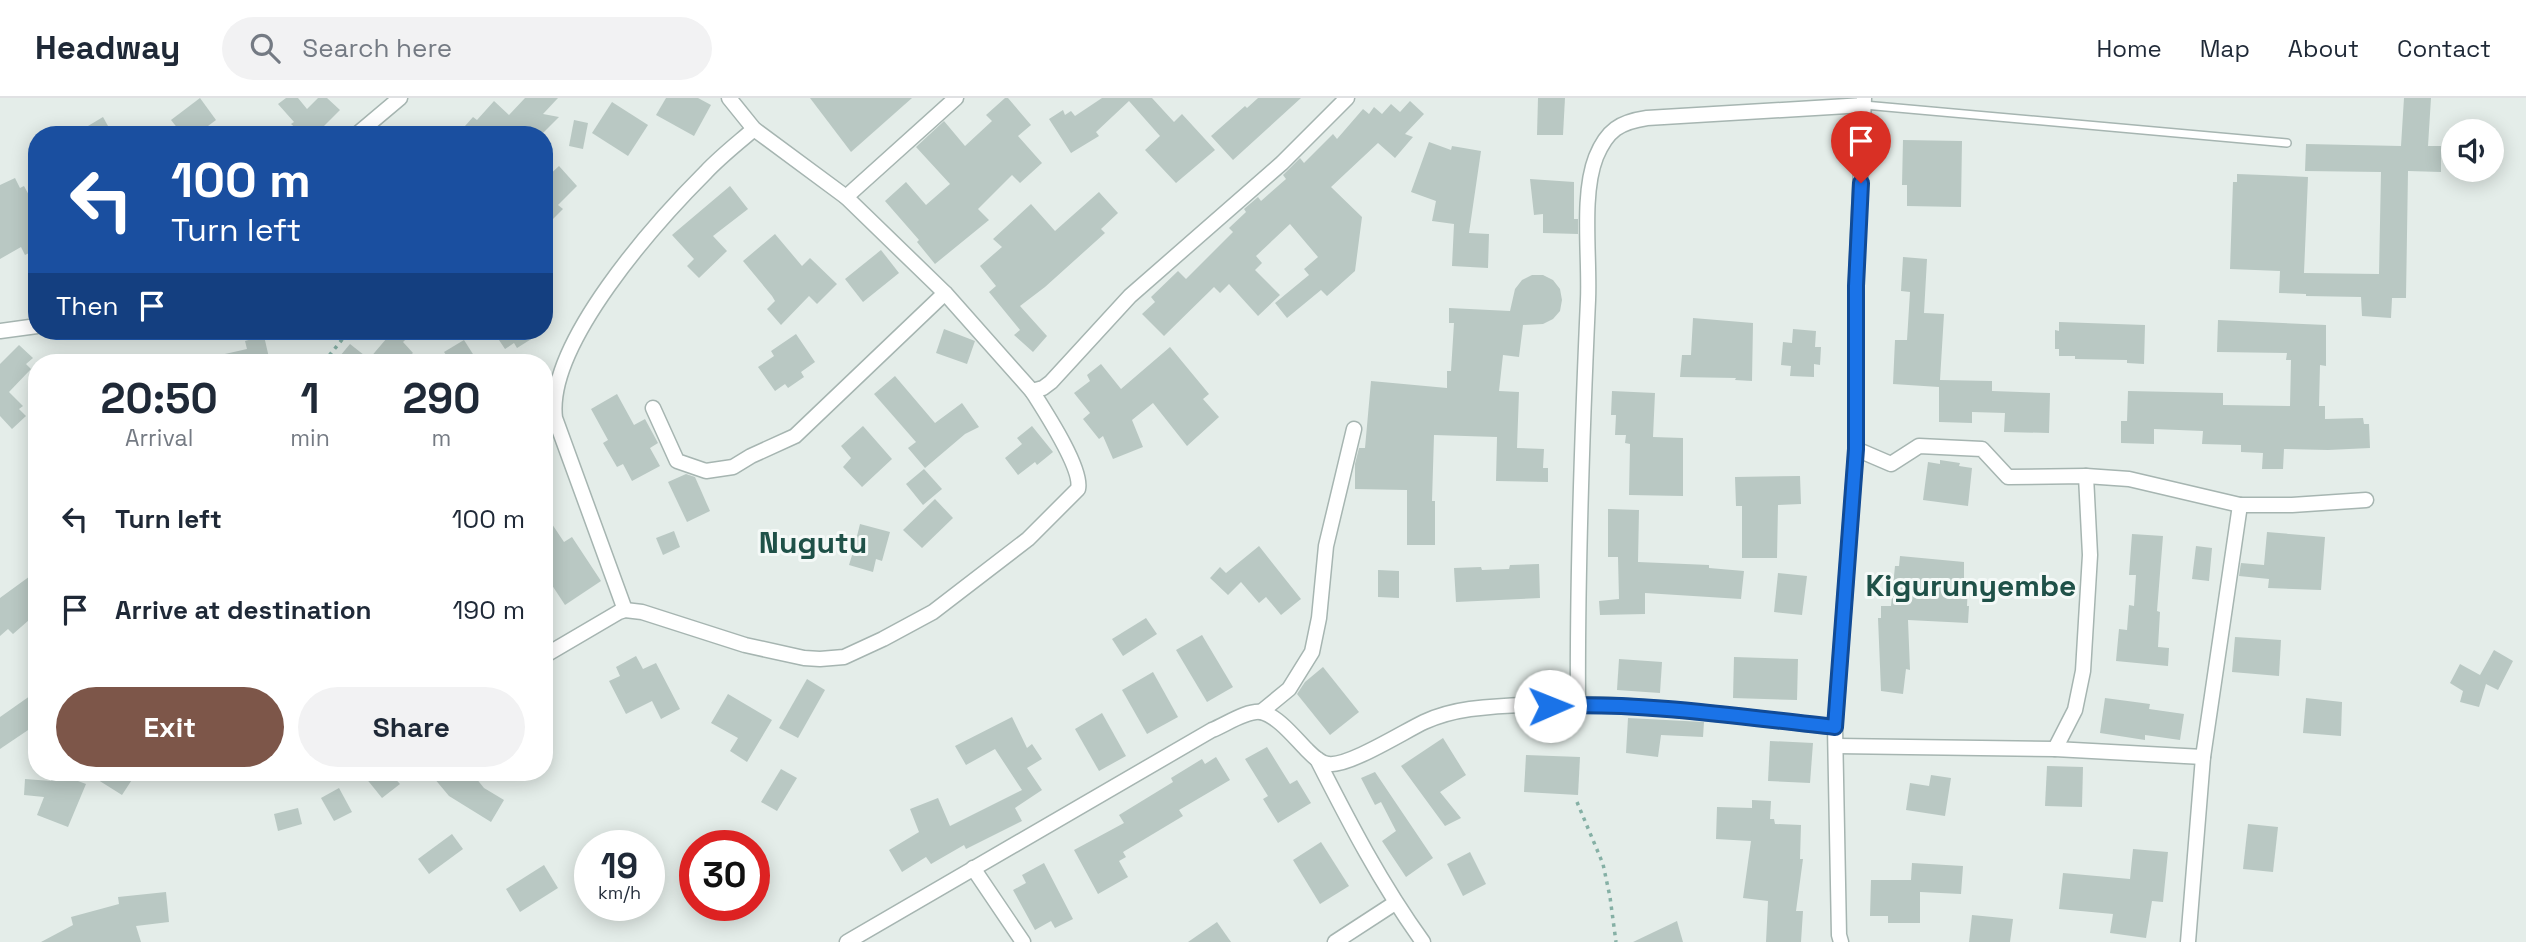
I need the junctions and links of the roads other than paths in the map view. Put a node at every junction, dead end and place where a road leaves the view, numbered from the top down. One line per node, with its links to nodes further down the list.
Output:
1 (400, 98): 6 (street)
2 (729, 98): 7 (street)
3 (956, 98): 9 (street)
4 (1347, 98): 13 (street)
5 (1864, 102): 8 (lane); 16 (street); 22 (street)
6 (368, 126)
7 (754, 129): 9 (street); 20 (street)
8 (2287, 143)
9 (846, 197): 10 (street)
10 (945, 293): 13 (street); 14 (street)
11 (28, 327): 12 (street)
12 (0, 331)
13 (1032, 391): 20 (street)
14 (653, 408)
15 (1354, 429): 23 (street)
16 (1856, 449): 17 (street); 24 (street)
17 (2086, 476): 19 (street); 26 (street)
18 (2366, 500): 19 (street)
19 (2240, 505): 27 (street)
20 (625, 610): 21 (street)
21 (553, 651)
22 (1578, 705): 24 (street); 28 (street)
23 (1261, 712): 28 (street); 29 (street)
24 (1835, 727): 25 (street)
25 (1837, 746): 26 (street); 35 (street)
26 (2055, 749): 27 (street)
27 (2203, 757): 36 (street)
28 (1317, 759): 30 (street)
29 (973, 868): 31 (street); 32 (street)
30 (1395, 903): 33 (street); 34 (street)
31 (847, 942)
32 (1023, 942)
33 (1335, 942)
34 (1423, 942)
35 (1841, 942)
36 (2188, 942)

